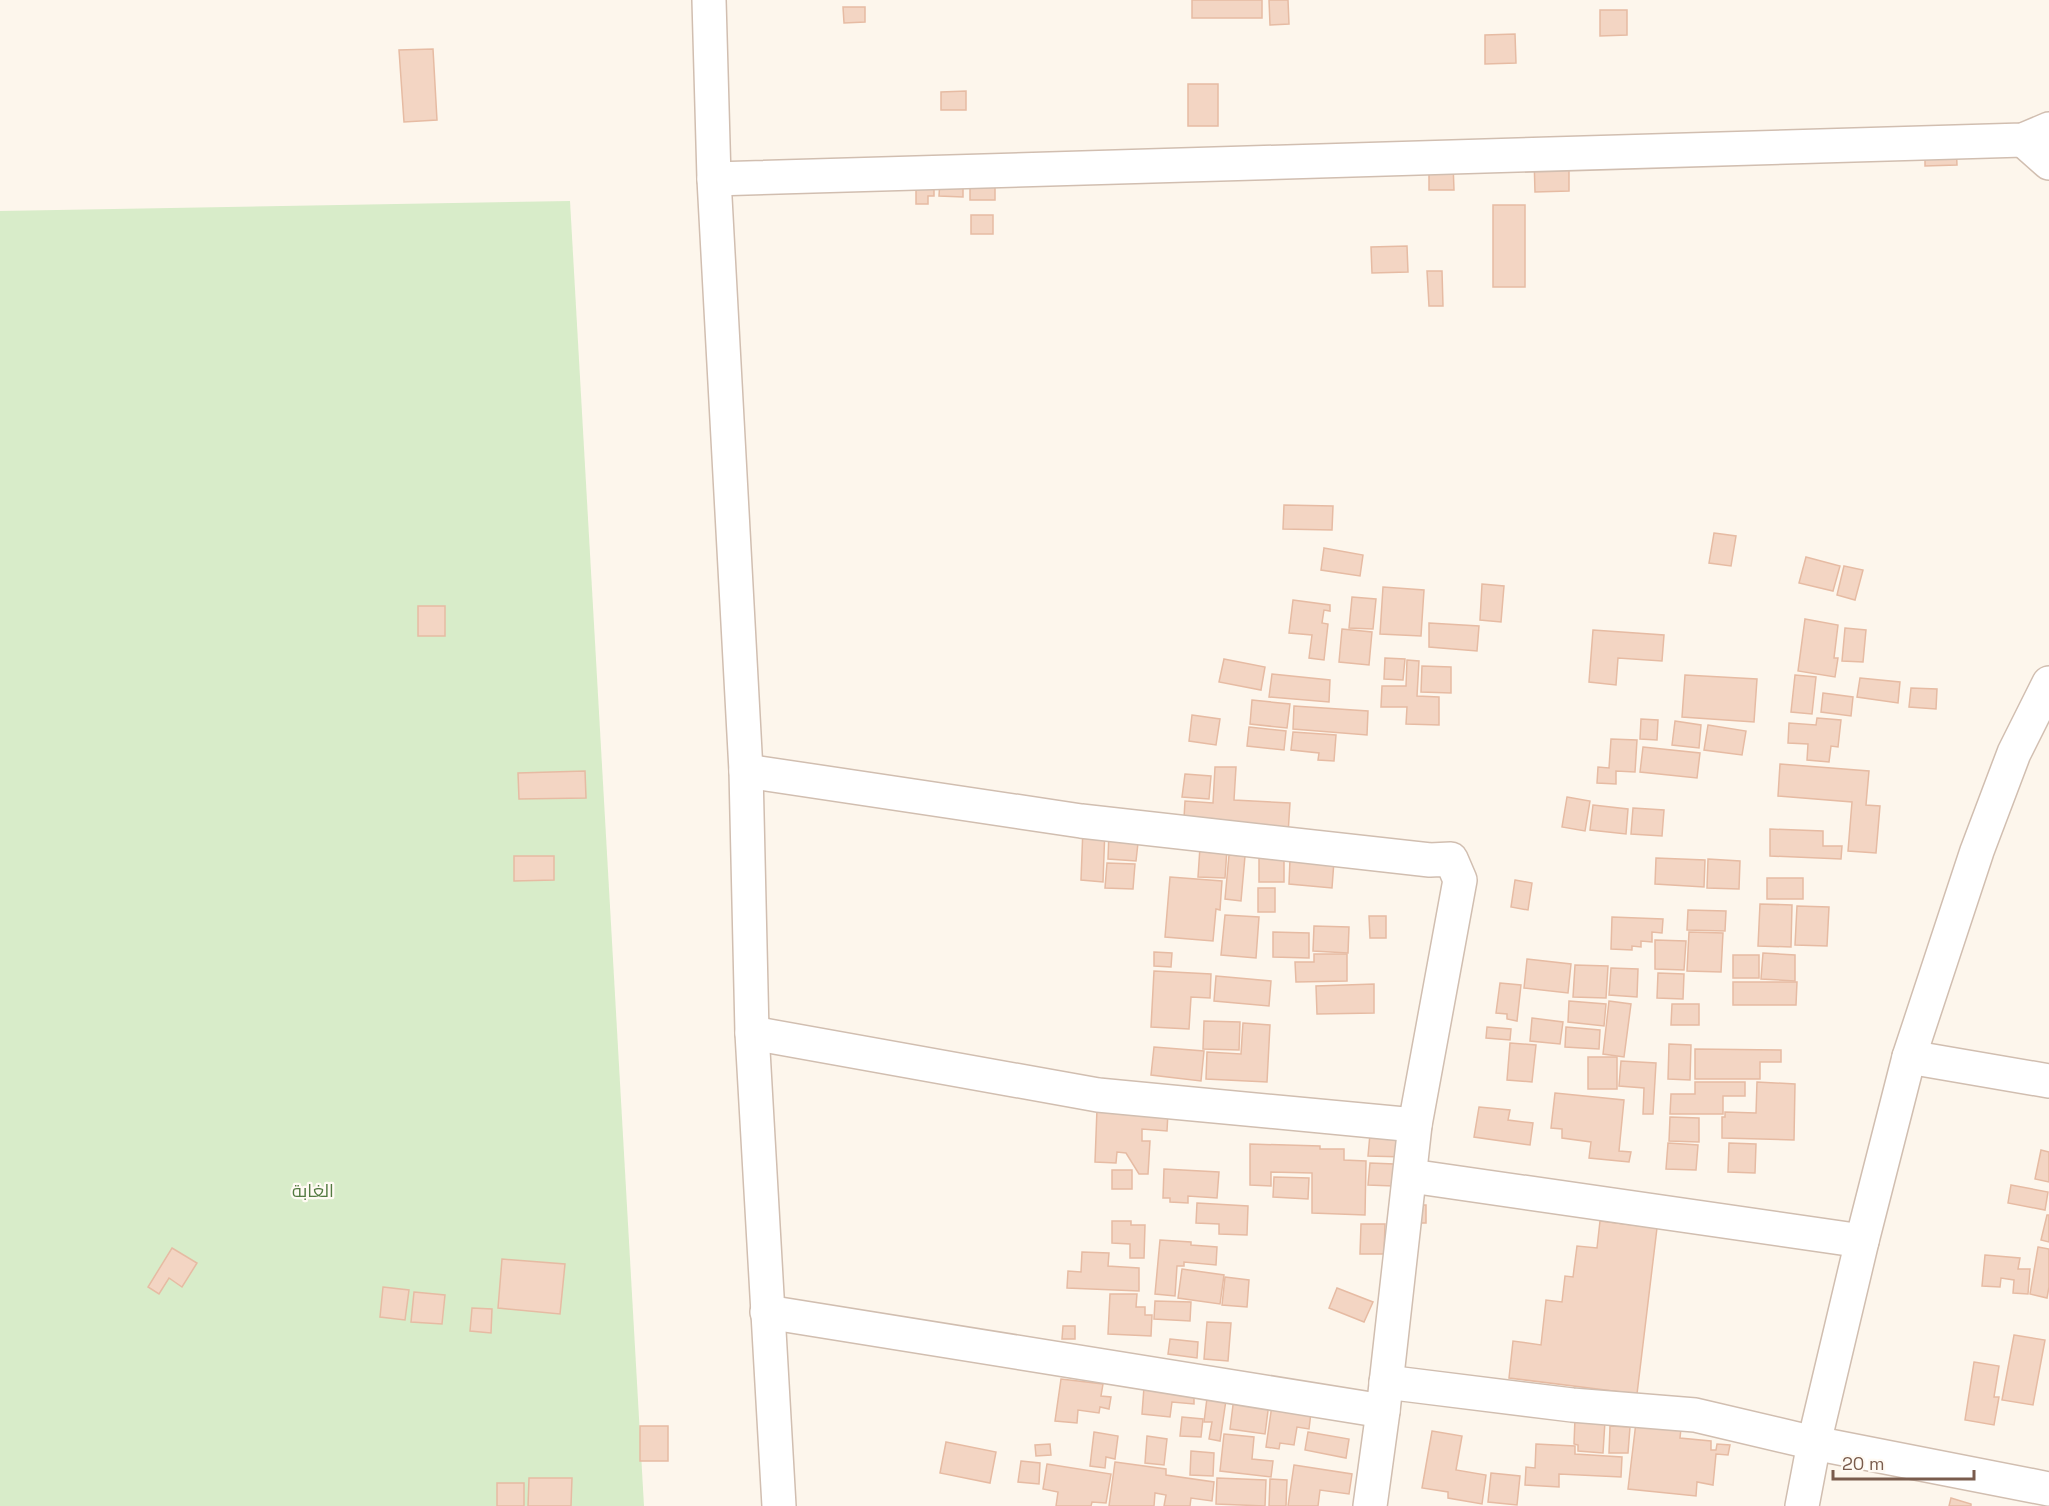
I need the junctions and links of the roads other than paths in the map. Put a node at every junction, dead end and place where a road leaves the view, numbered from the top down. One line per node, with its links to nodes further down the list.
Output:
1 (709, 0): 4 (street)
2 (2036, 134): 3 (street); 4 (street)
3 (2049, 163)
4 (714, 179): 6 (street)
5 (2049, 683): 8 (street)
6 (746, 771): 7 (street); 10 (street)
7 (752, 1033): 10 (street); 13 (street)
8 (1909, 1058): 9 (street); 12 (street)
9 (2049, 1081)
10 (1415, 1125): 11 (street)
11 (1411, 1176): 12 (street); 14 (street)
12 (1862, 1241): 15 (street)
13 (767, 1312): 14 (street); 17 (street)
14 (1385, 1396): 15 (street); 18 (street)
15 (1814, 1443): 16 (street); 19 (street)
16 (2049, 1489)
17 (779, 1506)
18 (1370, 1506)
19 (1802, 1506)

